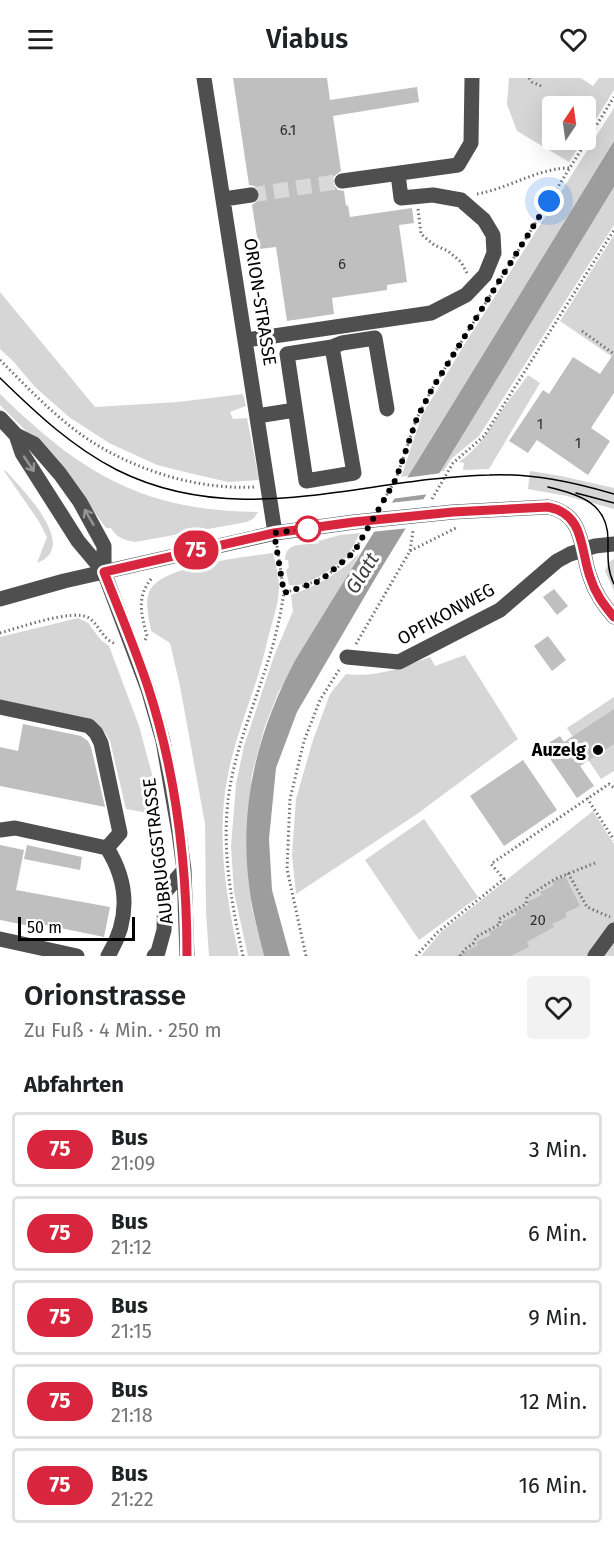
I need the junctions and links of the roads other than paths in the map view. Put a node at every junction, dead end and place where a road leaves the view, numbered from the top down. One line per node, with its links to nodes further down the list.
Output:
1 (204, 78): 6 (street, ORION-STRASSE)
2 (472, 78): 3 (street)
3 (398, 174): 4 (street); 7 (street)
4 (342, 181)
5 (251, 195): 6 (street)
6 (224, 199): 7 (street, ORION-STRASSE)
7 (246, 340): 11 (street, ORION-STRASSE)
8 (332, 347): 9 (street); 10 (street); 10 (street)
9 (387, 408)
10 (295, 410): 11 (street)
11 (257, 416): 14 (street, ORION-STRASSE)
12 (0, 418): 13 (street)
13 (15, 435): 17 (street, one-way to 17); 17 (street, one-way to 13)
14 (274, 533): 16 (street); 17 (street)
15 (614, 543): 16 (street, OPFIKONWEG)
16 (583, 549): 19 (street); 20 (street, OPFIKONWEG)
17 (104, 572): 18 (street); 25 (street, AUBRUGGSTRASSE)
18 (0, 599)
19 (614, 617)
20 (347, 657)
21 (0, 707): 24 (street)
22 (0, 817): 23 (street)
23 (7, 829): 24 (street)
24 (107, 848): 29 (street)
25 (184, 870): 30 (street); 31 (street, AUBRUGGSTRASSE)
26 (613, 924): 32 (street)
27 (0, 939): 28 (street)
28 (77, 956)
29 (108, 956)
30 (154, 956)
31 (187, 956)
32 (595, 956)

